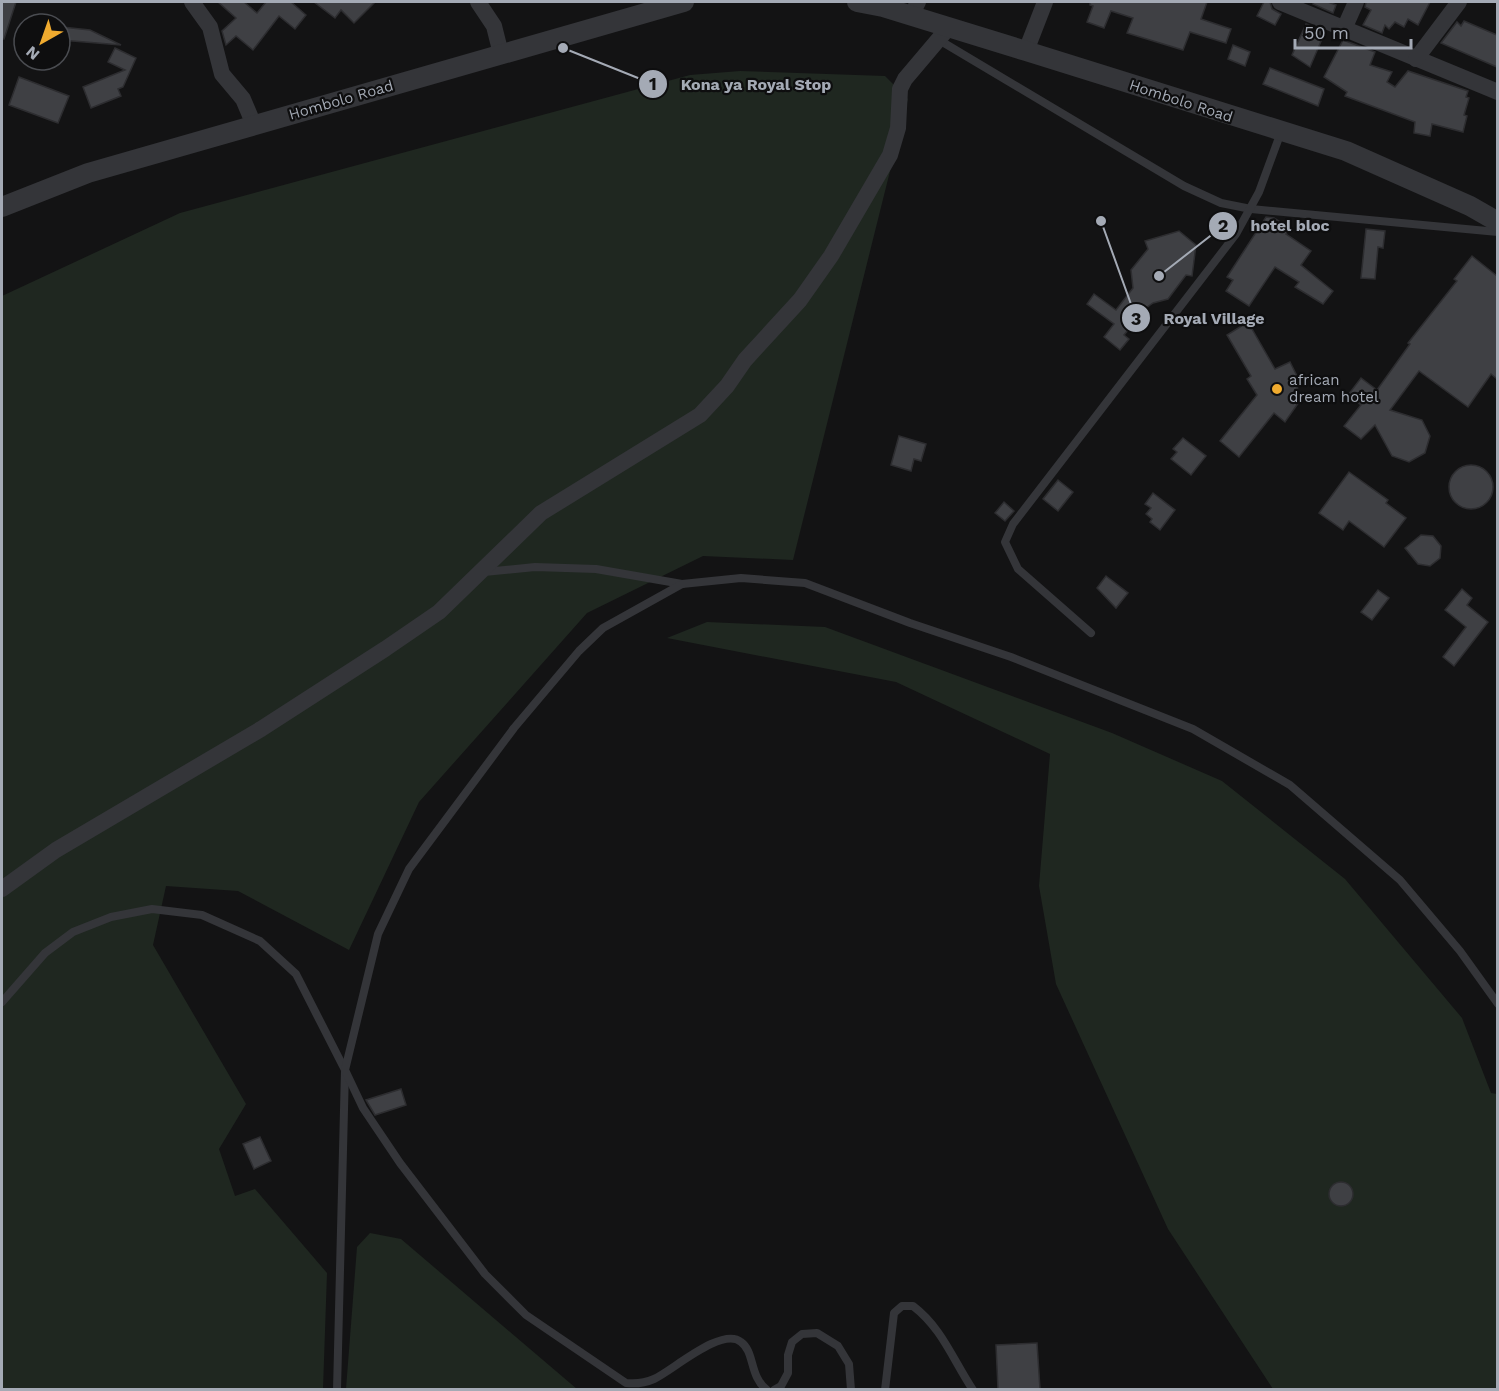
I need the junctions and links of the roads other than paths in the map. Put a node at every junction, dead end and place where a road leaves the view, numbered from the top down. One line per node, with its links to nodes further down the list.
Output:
1 (192, 2): 16 (street)
2 (478, 2): 13 (street)
3 (684, 2): 13 (street, Hombolo Road)
4 (856, 2): 9 (street, Hombolo Road)
5 (1045, 2): 12 (street)
6 (1280, 2): 10 (street)
7 (1356, 2): 10 (street)
8 (1459, 2): 14 (street)
9 (915, 9): 11 (street, Hombolo Road)
10 (1344, 29): 14 (street)
11 (944, 33): 12 (street, Hombolo Road); 19 (lane); 22 (street)
12 (1026, 51): 17 (street, Hombolo Road)
13 (501, 54): 16 (street, Hombolo Road)
14 (1416, 59): 15 (street)
15 (1497, 92)
16 (254, 125): 18 (street, Hombolo Road)
17 (1281, 132): 19 (lane); 20 (street, Hombolo Road)
18 (2, 207)
19 (1251, 209): 21 (lane); 24 (lane)
20 (1497, 222)
21 (1497, 232)
22 (481, 572): 23 (lane); 25 (street)
23 (682, 584): 27 (lane); 28 (lane)
24 (1091, 633)
25 (2, 889)
26 (2, 1002): 28 (lane)
27 (1497, 1004)
28 (345, 1070): 29 (lane); 30 (lane)
29 (640, 1387): 31 (lane)
30 (337, 1389)
31 (767, 1389)
32 (774, 1389): 33 (lane)
33 (851, 1389)
34 (885, 1389): 35 (lane)
35 (973, 1389)

